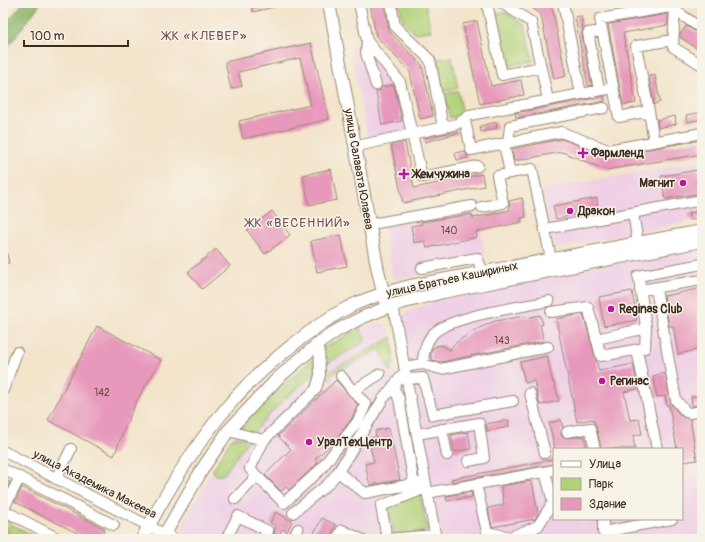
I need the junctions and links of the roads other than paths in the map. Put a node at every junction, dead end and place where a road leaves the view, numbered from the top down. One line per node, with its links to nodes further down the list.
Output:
1 (329, 3): 46 (main road, улица Салавата Юлаева)
2 (337, 3): 28 (main road, улица Салавата Юлаева)
3 (359, 3): 12 (street)
4 (392, 3): 23 (street)
5 (487, 3): 14 (street)
6 (502, 3): 14 (street)
7 (563, 3): 18 (street)
8 (675, 7): 9 (street); 10 (street); 11 (street)
9 (702, 28)
10 (602, 30): 16 (street); 17 (street)
11 (673, 40): 13 (street); 21 (street)
12 (367, 41): 15 (street); 25 (street)
13 (702, 65)
14 (541, 67): 19 (street)
15 (376, 85)
16 (613, 88): 17 (street); 21 (street)
17 (599, 90): 18 (street)
18 (582, 94): 19 (street)
19 (548, 100): 22 (street)
20 (604, 108): 27 (street)
21 (649, 111): 26 (street)
22 (465, 120): 23 (street); 27 (street)
23 (443, 127): 25 (street)
24 (702, 133): 26 (street)
25 (412, 134): 28 (street); 29 (street)
26 (654, 142): 27 (street)
27 (506, 144): 30 (street)
28 (362, 145): 33 (main road, улица Салавата Юлаева)
29 (478, 166)
30 (510, 174): 33 (street); 34 (street)
31 (702, 200): 32 (street)
32 (633, 213): 34 (street); 37 (street)
33 (377, 223): 46 (main road, улица Салавата Юлаева)
34 (545, 229): 38 (street)
35 (702, 231): 37 (main road, улица Братьев Кашириных)
36 (702, 241): 42 (main road, улица Братьев Кашириных)
37 (638, 243): 38 (main road, улица Братьев Кашириных)
38 (552, 259): 42 (main road, улица Братьев Кашириных)
39 (702, 264): 45 (street)
40 (422, 268): 41 (street)
41 (483, 272): 42 (main road, улица Братьев Кашириных); 46 (main road, улица Братьев Кашириных)
42 (498, 275): 48 (main road, улица Братьев Кашириных)
43 (702, 280): 44 (street)
44 (656, 289): 45 (street); 65 (street)
45 (640, 290): 54 (street)
46 (386, 292): 48 (main road, улица Салавата Юлаева); 95 (main road, улица Братьев Кашириных)
47 (549, 301): 56 (street)
48 (390, 307): 52 (main road, улица Братьев Кашириных); 57 (street, улица Салавата Юлаева)
49 (551, 312): 51 (street)
50 (638, 330): 51 (street)
51 (596, 339): 54 (street)
52 (318, 343): 67 (main road, улица Братьев Кашириных); 70 (street)
53 (548, 347): 56 (street)
54 (637, 350): 72 (street)
55 (17, 352): 61 (street)
56 (422, 364): 57 (street)
57 (405, 372): 60 (street); 64 (street); 69 (street, улица Салавата Юлаева)
58 (380, 374): 62 (street)
59 (341, 376): 62 (street)
60 (393, 386): 80 (street); 84 (street)
61 (3, 390)
62 (353, 390): 81 (street)
63 (530, 393): 75 (street)
64 (513, 401)
65 (702, 410)
66 (442, 429): 69 (street); 76 (street); 77 (street)
67 (228, 431): 70 (street); 97 (main road, улица Братьев Кашириных)
68 (567, 432): 71 (street)
69 (416, 434): 87 (street, улица Салавата Юлаева)
70 (264, 440): 81 (street)
71 (595, 448)
72 (657, 448)
73 (71, 449): 83 (street)
74 (3, 451): 83 (street, улица Академика Макеева)
75 (545, 454)
76 (447, 455)
77 (468, 461)
78 (3, 469): 82 (street)
79 (549, 471): 85 (street); 85 (street)
80 (338, 472): 84 (street); 91 (street)
81 (257, 476): 88 (street)
82 (20, 477): 89 (street); 90 (street)
83 (56, 478): 86 (street, улица Академика Макеева)
84 (414, 484): 87 (street)
85 (476, 484): 87 (street)
86 (74, 487): 89 (street); 95 (street, улица Академика Макеева)
87 (426, 488): 98 (street, улица Салавата Юлаева); 98 (street)
88 (235, 499)
89 (67, 501): 94 (street)
90 (3, 510): 99 (street)
91 (293, 513)
92 (603, 520): 93 (street)
93 (667, 520)
94 (114, 525)
95 (148, 526): 97 (street, улица Академика Макеева); 100 (main road, улица Братьев Кашириных)
96 (298, 529): 103 (street)
97 (167, 537)
98 (435, 537)
99 (59, 539)
100 (142, 539)
101 (226, 539): 102 (street)
102 (264, 539)
103 (293, 539)
104 (338, 539): 105 (street)
105 (361, 539)

